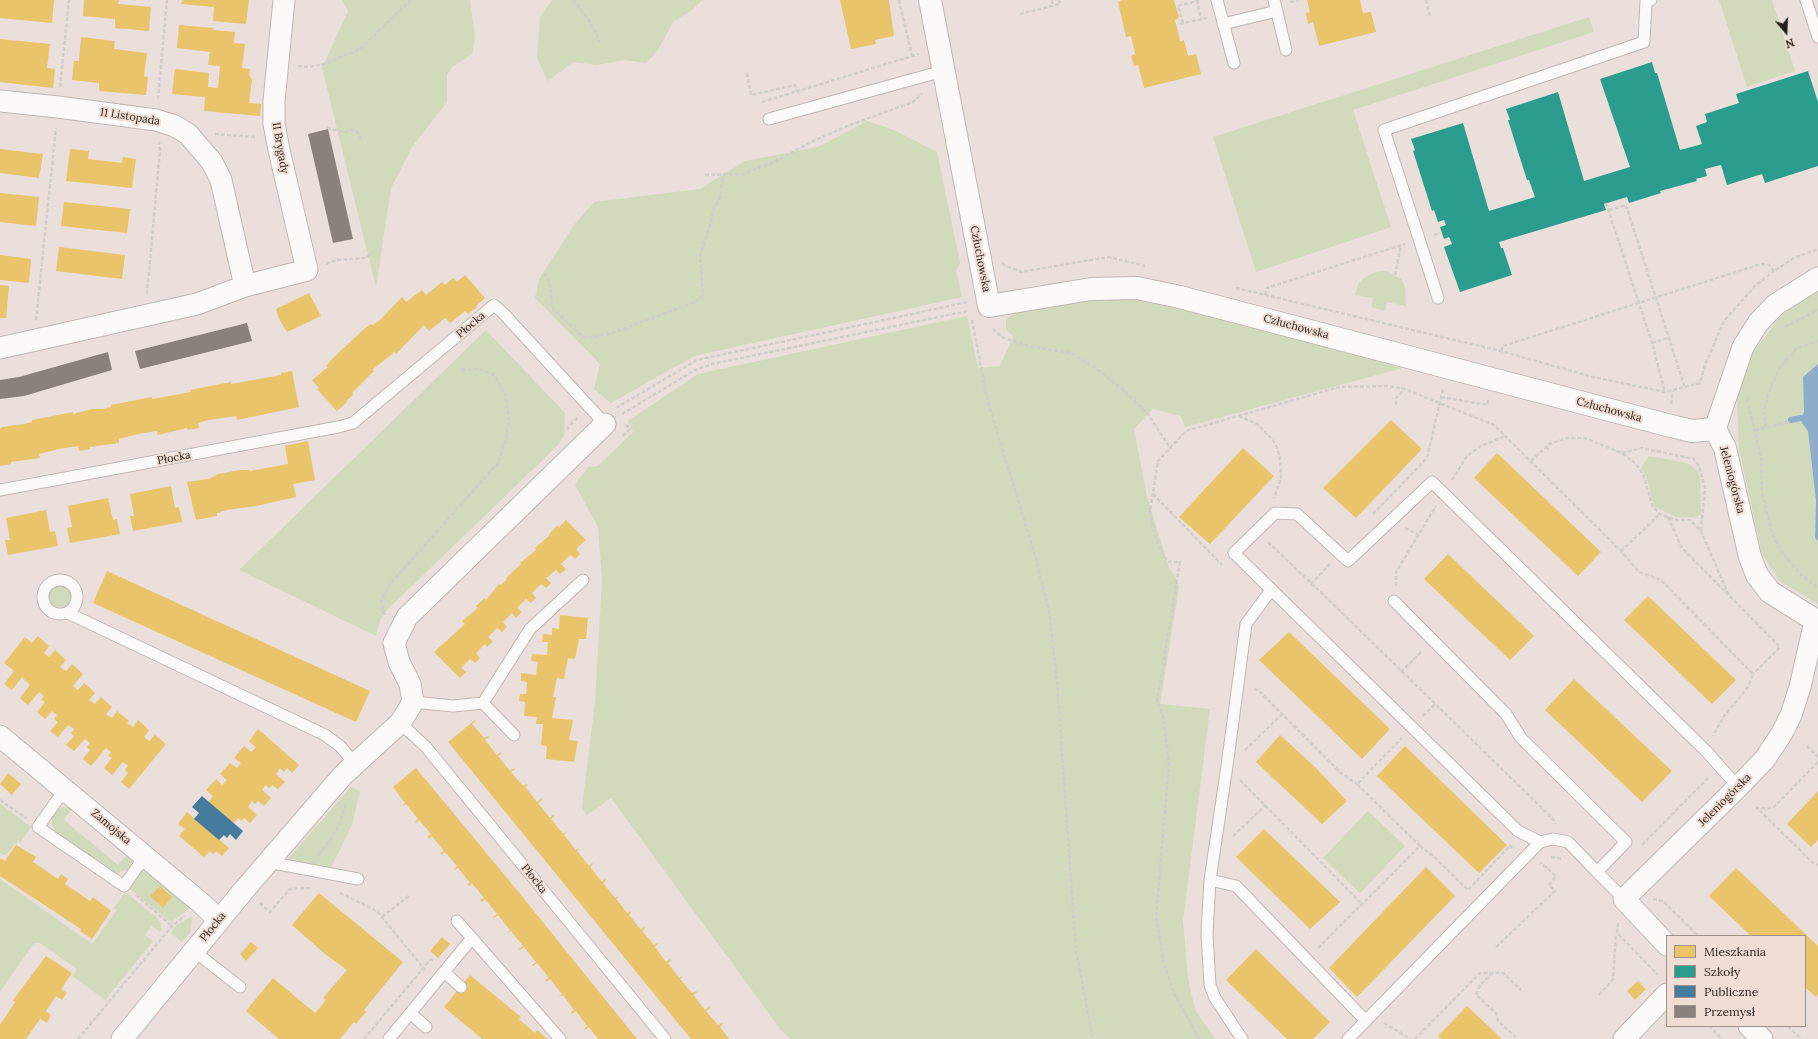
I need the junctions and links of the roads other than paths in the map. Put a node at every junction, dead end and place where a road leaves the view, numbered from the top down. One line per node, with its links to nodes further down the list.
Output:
1 (284, 0): 15 (street, II Brygady)
2 (930, 0): 11 (street, Człuchowska)
3 (1217, 0): 7 (lane)
4 (1650, 0): 16 (lane)
5 (1806, 0): 8 (lane)
6 (1275, 5): 7 (lane); 9 (lane)
7 (1222, 19): 10 (lane)
8 (1818, 37)
9 (1286, 50)
10 (1234, 63)
11 (943, 71): 13 (lane); 19 (street, Człuchowska)
12 (0, 101): 15 (street, 11 Listopada)
13 (769, 119)
14 (1818, 278): 19 (street)
15 (245, 286): 17 (street)
16 (1438, 298)
17 (0, 348)
18 (615, 418): 20 (lane, Płocka); 26 (street)
19 (1715, 429): 25 (street, Jeleniogórska)
20 (0, 490)
21 (583, 580): 27 (lane)
22 (1271, 590): 32 (lane); 34 (lane); 39 (lane)
23 (1394, 601): 37 (lane)
24 (68, 613): 31 (lane)
25 (1816, 622): 32 (street, Jeleniogórska)
26 (412, 702): 27 (lane); 28 (street, Płocka)
27 (483, 703): 29 (lane)
28 (400, 723): 31 (street, Płocka); 57 (lane, Płocka)
29 (514, 735)
30 (1, 738): 33 (street, Zamojska)
31 (355, 764): 36 (street, Płocka)
32 (1738, 787): 40 (street, Jeleniogórska)
33 (65, 789): 35 (street, Zamojska); 35 (lane)
34 (1540, 842): 37 (lane); 51 (lane)
35 (145, 856): 41 (street, Zamojska)
36 (268, 862): 38 (lane); 41 (street, Płocka)
37 (1597, 872): 40 (lane)
38 (358, 879)
39 (1210, 880): 51 (lane); 58 (lane)
40 (1624, 899): 44 (street)
41 (219, 920): 45 (street, Płocka)
42 (457, 921): 43 (lane)
43 (472, 938): 46 (lane); 56 (lane)
44 (1666, 943)
45 (194, 951): 49 (lane); 54 (street, Płocka)
46 (444, 972): 47 (lane); 50 (lane)
47 (461, 986)
48 (1664, 986): 60 (street)
49 (240, 987)
50 (410, 1013): 52 (lane); 55 (lane)
51 (1369, 1018): 59 (lane)
52 (426, 1027)
53 (1750, 1027): 61 (street)
54 (122, 1039)
55 (389, 1039)
56 (560, 1039)
57 (665, 1039)
58 (1242, 1039)
59 (1348, 1039)
60 (1624, 1039)
61 (1762, 1039)

